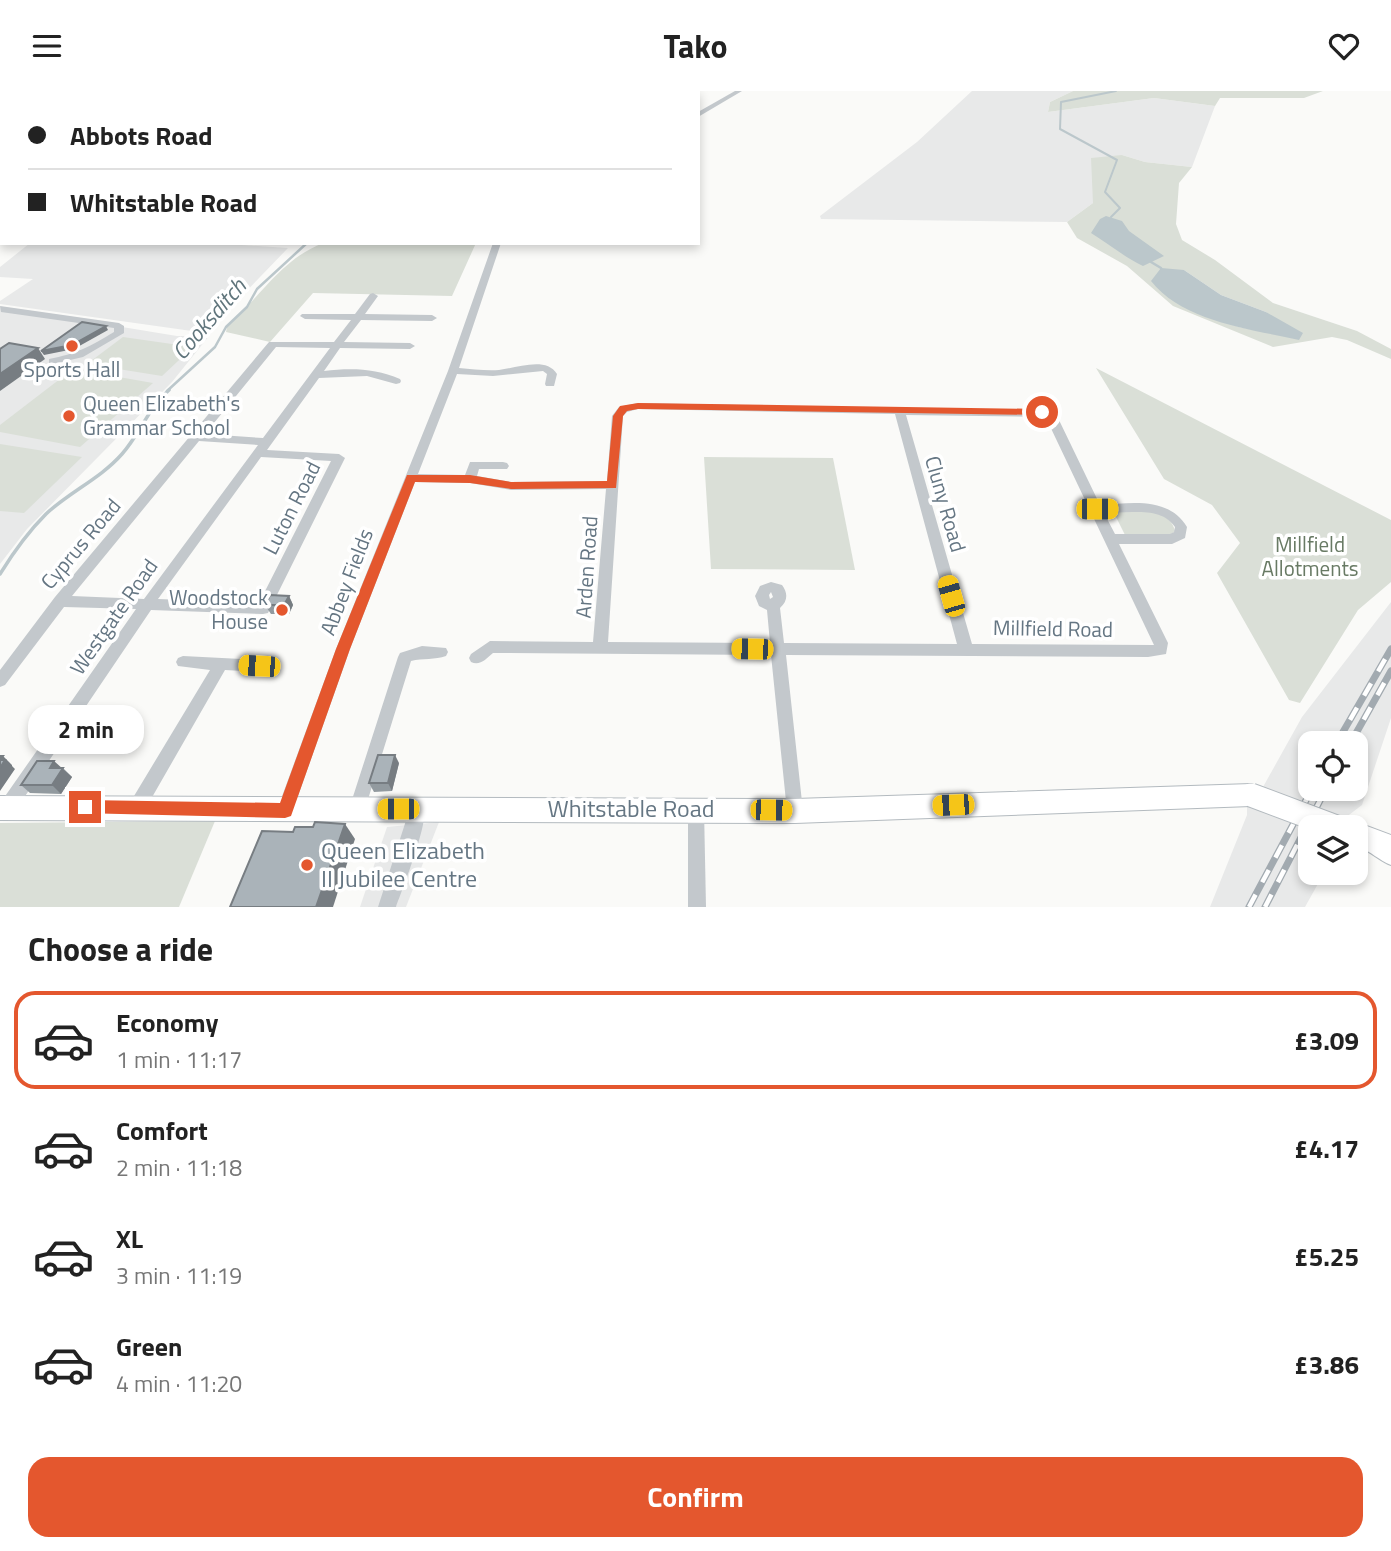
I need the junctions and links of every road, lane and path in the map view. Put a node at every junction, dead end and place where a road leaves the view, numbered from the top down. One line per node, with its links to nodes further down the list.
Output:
1 (739, 91): 2 (street)
2 (700, 113)
3 (496, 245): 12 (street, Abbey Fields)
4 (373, 296): 7 (street, Westgate Road)
5 (1, 309): 11 (street)
6 (305, 316): 7 (street)
7 (358, 317): 8 (street); 9 (street, Westgate Road)
8 (432, 318)
9 (338, 345): 10 (street); 13 (street, Westgate Road); 17 (street, Cyprus Road)
10 (410, 346)
11 (54, 361)
12 (453, 371): 15 (street); 20 (street, Abbey Fields)
13 (315, 375): 14 (street); 18 (street, Westgate Road)
14 (394, 376)
15 (550, 384)
16 (899, 410): 22 (street, Arden Road); 23 (street); 30 (street, Cluny Road)
17 (197, 437): 18 (street); 25 (street, Cyprus Road)
18 (262, 448): 27 (street, Westgate Road); 27 (street, Luton Road)
19 (503, 465): 21 (street)
20 (411, 478): 21 (street); 43 (street, Abbey Fields)
21 (470, 479): 22 (street)
22 (612, 485): 28 (street, Arden Road)
23 (1097, 509): 24 (street); 24 (street)
24 (1112, 539): 31 (street)
25 (60, 601): 27 (street); 37 (street, Cyprus Road)
26 (772, 604): 29 (street)
27 (146, 606): 39 (street, Westgate Road)
28 (600, 646): 29 (street, Millfield Road); 33 (street, Millfield Road)
29 (777, 649): 30 (street, Millfield Road); 44 (street)
30 (966, 649): 31 (street, Millfield Road)
31 (1161, 650)
32 (441, 652): 41 (street)
33 (476, 658)
34 (183, 662): 35 (street)
35 (221, 664): 36 (street); 38 (street)
36 (259, 666)
37 (0, 681)
38 (137, 807): 39 (main road, Whitstable Road); 43 (main road, Whitstable Road)
39 (4, 808)
40 (418, 808): 41 (main road, Whitstable Road); 42 (main road, Whitstable Road); 48 (street)
41 (357, 809): 43 (main road, Whitstable Road)
42 (696, 809): 44 (main road, Whitstable Road); 49 (street)
43 (285, 810)
44 (795, 811): 45 (main road, Whitstable Road, bridge)
45 (1304, 815)
46 (1368, 839): 47 (main road)
47 (1387, 848)
48 (387, 907)
49 (697, 907)

